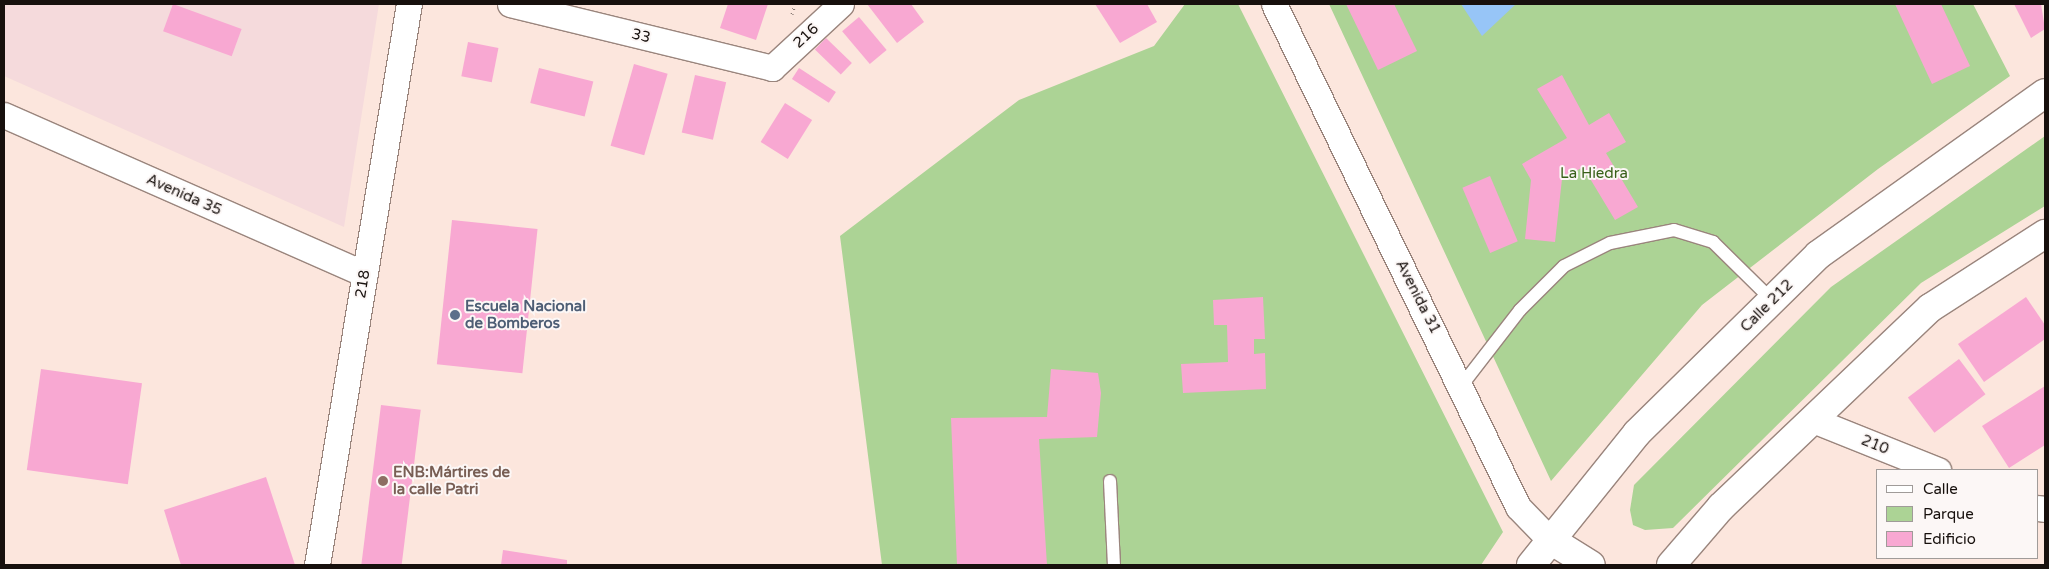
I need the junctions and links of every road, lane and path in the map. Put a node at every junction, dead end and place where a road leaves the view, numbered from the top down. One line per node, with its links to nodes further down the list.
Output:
1 (409, 4): 9 (street, 218)
2 (510, 4): 5 (street, 33)
3 (841, 4): 5 (street, 216)
4 (1274, 4): 11 (street, Avenida 31)
5 (772, 68)
6 (2045, 93): 10 (street, Calle 212)
7 (4, 115): 9 (street, Avenida 35)
8 (2045, 234): 12 (street)
9 (364, 274): 16 (street, 218)
10 (1772, 300): 11 (lane); 15 (street, Calle 212)
11 (1462, 385): 15 (street, Avenida 31)
12 (1812, 420): 13 (street, 210); 20 (street)
13 (1935, 469)
14 (1110, 481): 17 (lane)
15 (1549, 539): 18 (street, Calle 212); 19 (street, Avenida 31)
16 (317, 565)
17 (1114, 565)
18 (1531, 565)
19 (1591, 565)
20 (1671, 565)

